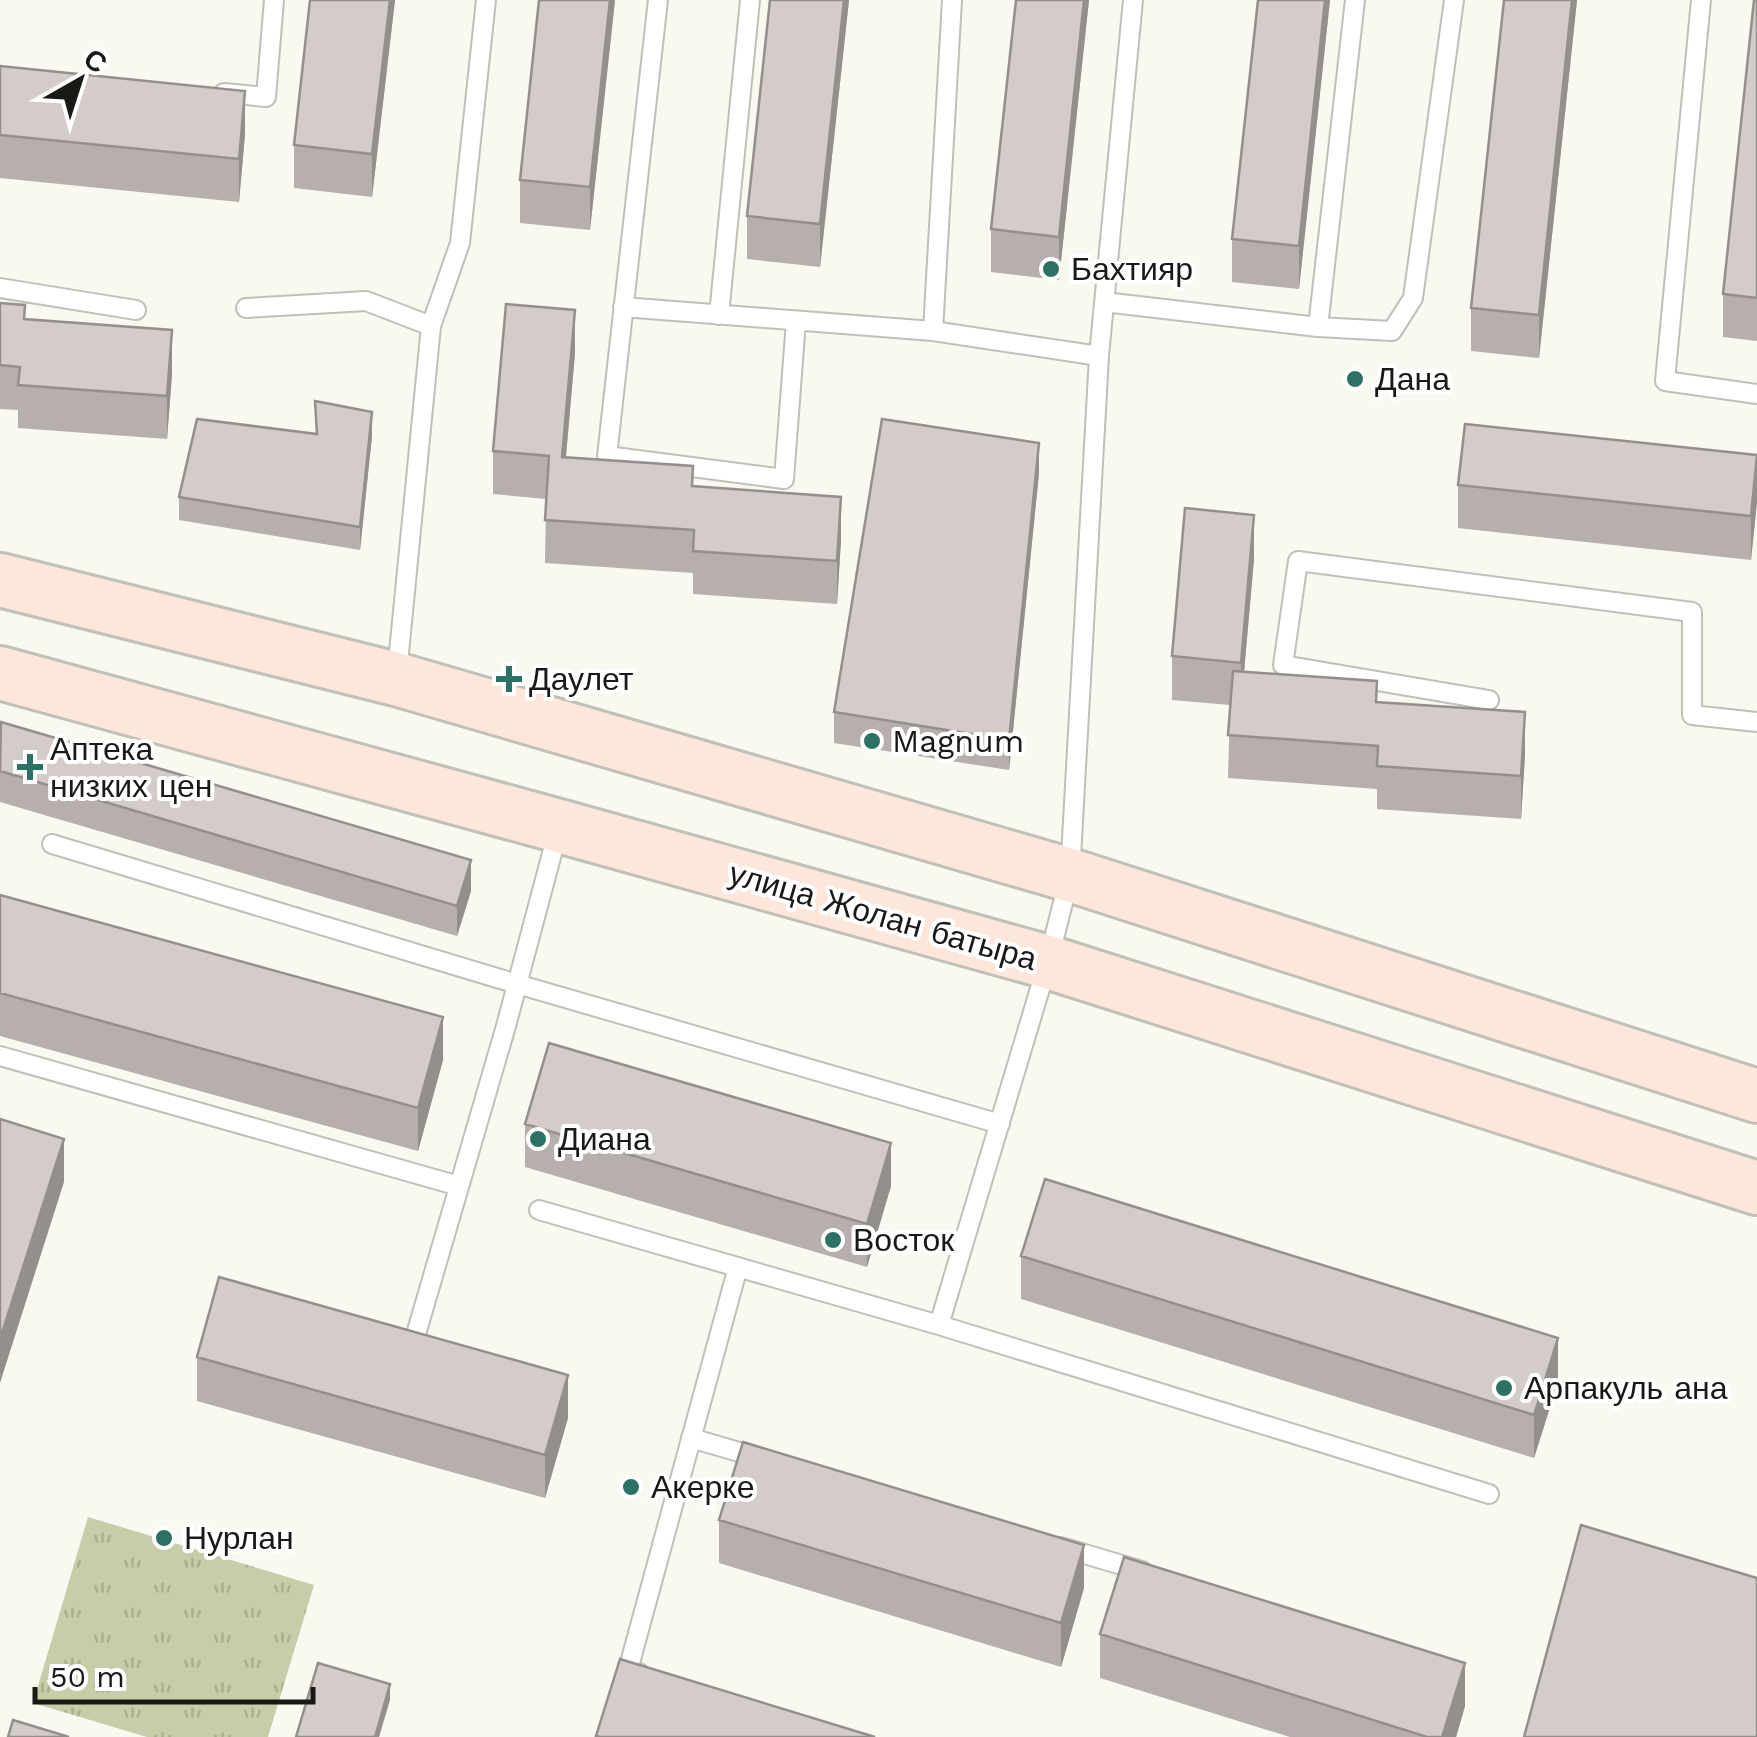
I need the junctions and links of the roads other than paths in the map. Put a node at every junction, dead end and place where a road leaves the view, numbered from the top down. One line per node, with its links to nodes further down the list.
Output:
1 (274, 0): 10 (lane)
2 (486, 0): 18 (lane)
3 (658, 0): 13 (lane)
4 (750, 0): 16 (lane)
5 (952, 0): 20 (lane)
6 (1133, 0): 12 (lane)
7 (1355, 0): 19 (lane)
8 (1454, 0): 19 (lane)
9 (1701, 0): 22 (lane)
10 (209, 91)
11 (0, 288): 15 (lane)
12 (1104, 302): 19 (lane); 21 (lane)
13 (623, 307): 16 (lane); 17 (lane)
14 (246, 308): 18 (lane)
15 (136, 310)
16 (719, 315): 17 (lane)
17 (796, 321): 20 (lane)
18 (431, 326): 25 (lane)
19 (1318, 327)
20 (933, 331): 21 (lane)
21 (1099, 356): 30 (lane)
22 (1757, 394)
23 (0, 580): 25 (street)
24 (0, 674): 28 (street, улица Жолан батыра)
25 (396, 678): 30 (street)
26 (1489, 700): 27 (lane)
27 (1757, 722)
28 (559, 826): 31 (street, улица Жолан батыра); 32 (lane)
29 (52, 844): 32 (lane)
30 (1070, 875): 31 (lane); 34 (street)
31 (1048, 962): 35 (lane); 37 (street, улица Жолан батыра)
32 (517, 984): 35 (lane); 36 (lane)
33 (0, 1056): 36 (lane)
34 (1757, 1096)
35 (1000, 1124): 40 (lane)
36 (459, 1186): 41 (lane)
37 (1757, 1188)
38 (538, 1210): 39 (lane)
39 (738, 1267): 40 (lane); 42 (lane)
40 (939, 1325): 44 (lane)
41 (414, 1340)
42 (692, 1438): 43 (lane); 47 (lane)
43 (785, 1466)
44 (1489, 1494)
45 (1048, 1543): 46 (lane)
46 (1160, 1577)
47 (664, 1681)

